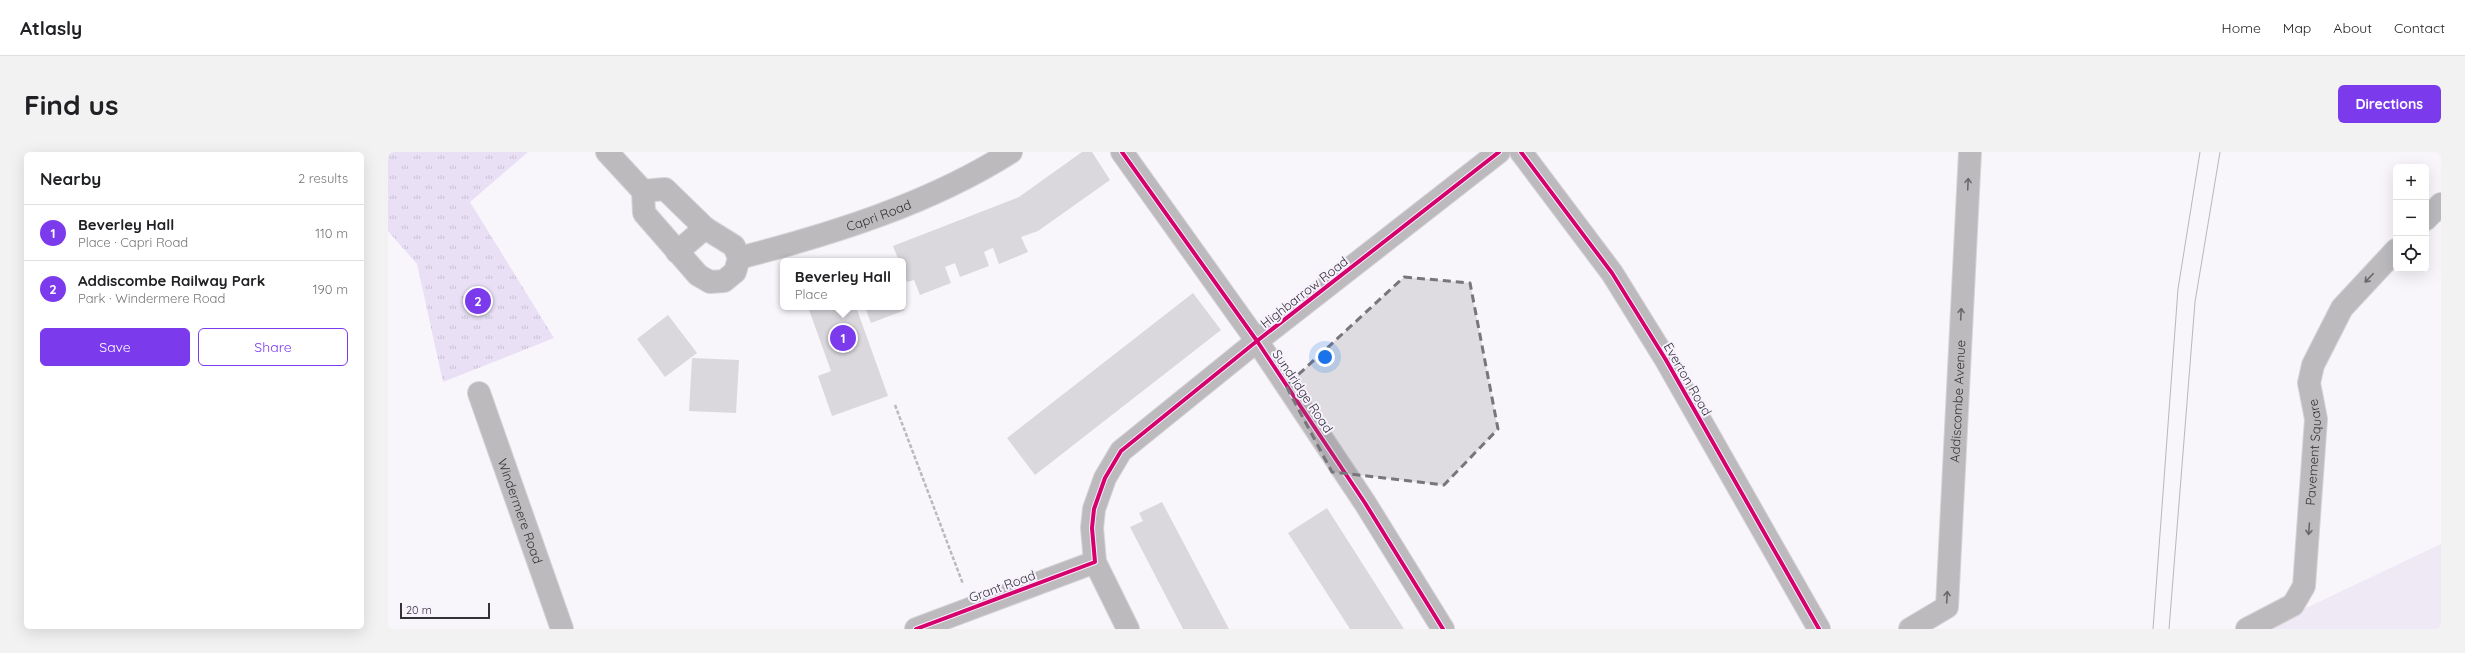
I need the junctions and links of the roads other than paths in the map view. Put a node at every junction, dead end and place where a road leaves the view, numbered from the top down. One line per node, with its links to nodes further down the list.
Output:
1 (607, 152): 7 (street)
2 (1011, 152): 13 (street, Capri Road)
3 (1122, 152): 14 (street, Sundridge Road)
4 (1500, 152): 14 (street, Highbarrow Road)
5 (1521, 152): 21 (street, Everton Road)
6 (1970, 152): 22 (street, Addiscombe Avenue, one-way to 6)
7 (643, 191): 10 (street); 11 (street)
8 (2441, 204): 9 (street)
9 (2429, 216)
10 (705, 228): 11 (street); 13 (street)
11 (677, 252): 13 (street)
12 (2393, 253): 23 (street, Pavement Square, one-way to 23)
13 (739, 258)
14 (1257, 341): 16 (street, Highbarrow Road); 20 (street, Sundridge Road)
15 (479, 393): 17 (street, Windermere Road)
16 (1095, 562): 18 (street, Grant Road); 19 (street)
17 (562, 629)
18 (916, 629)
19 (1128, 629)
20 (1443, 629)
21 (1819, 629)
22 (1910, 629)
23 (2247, 629)

